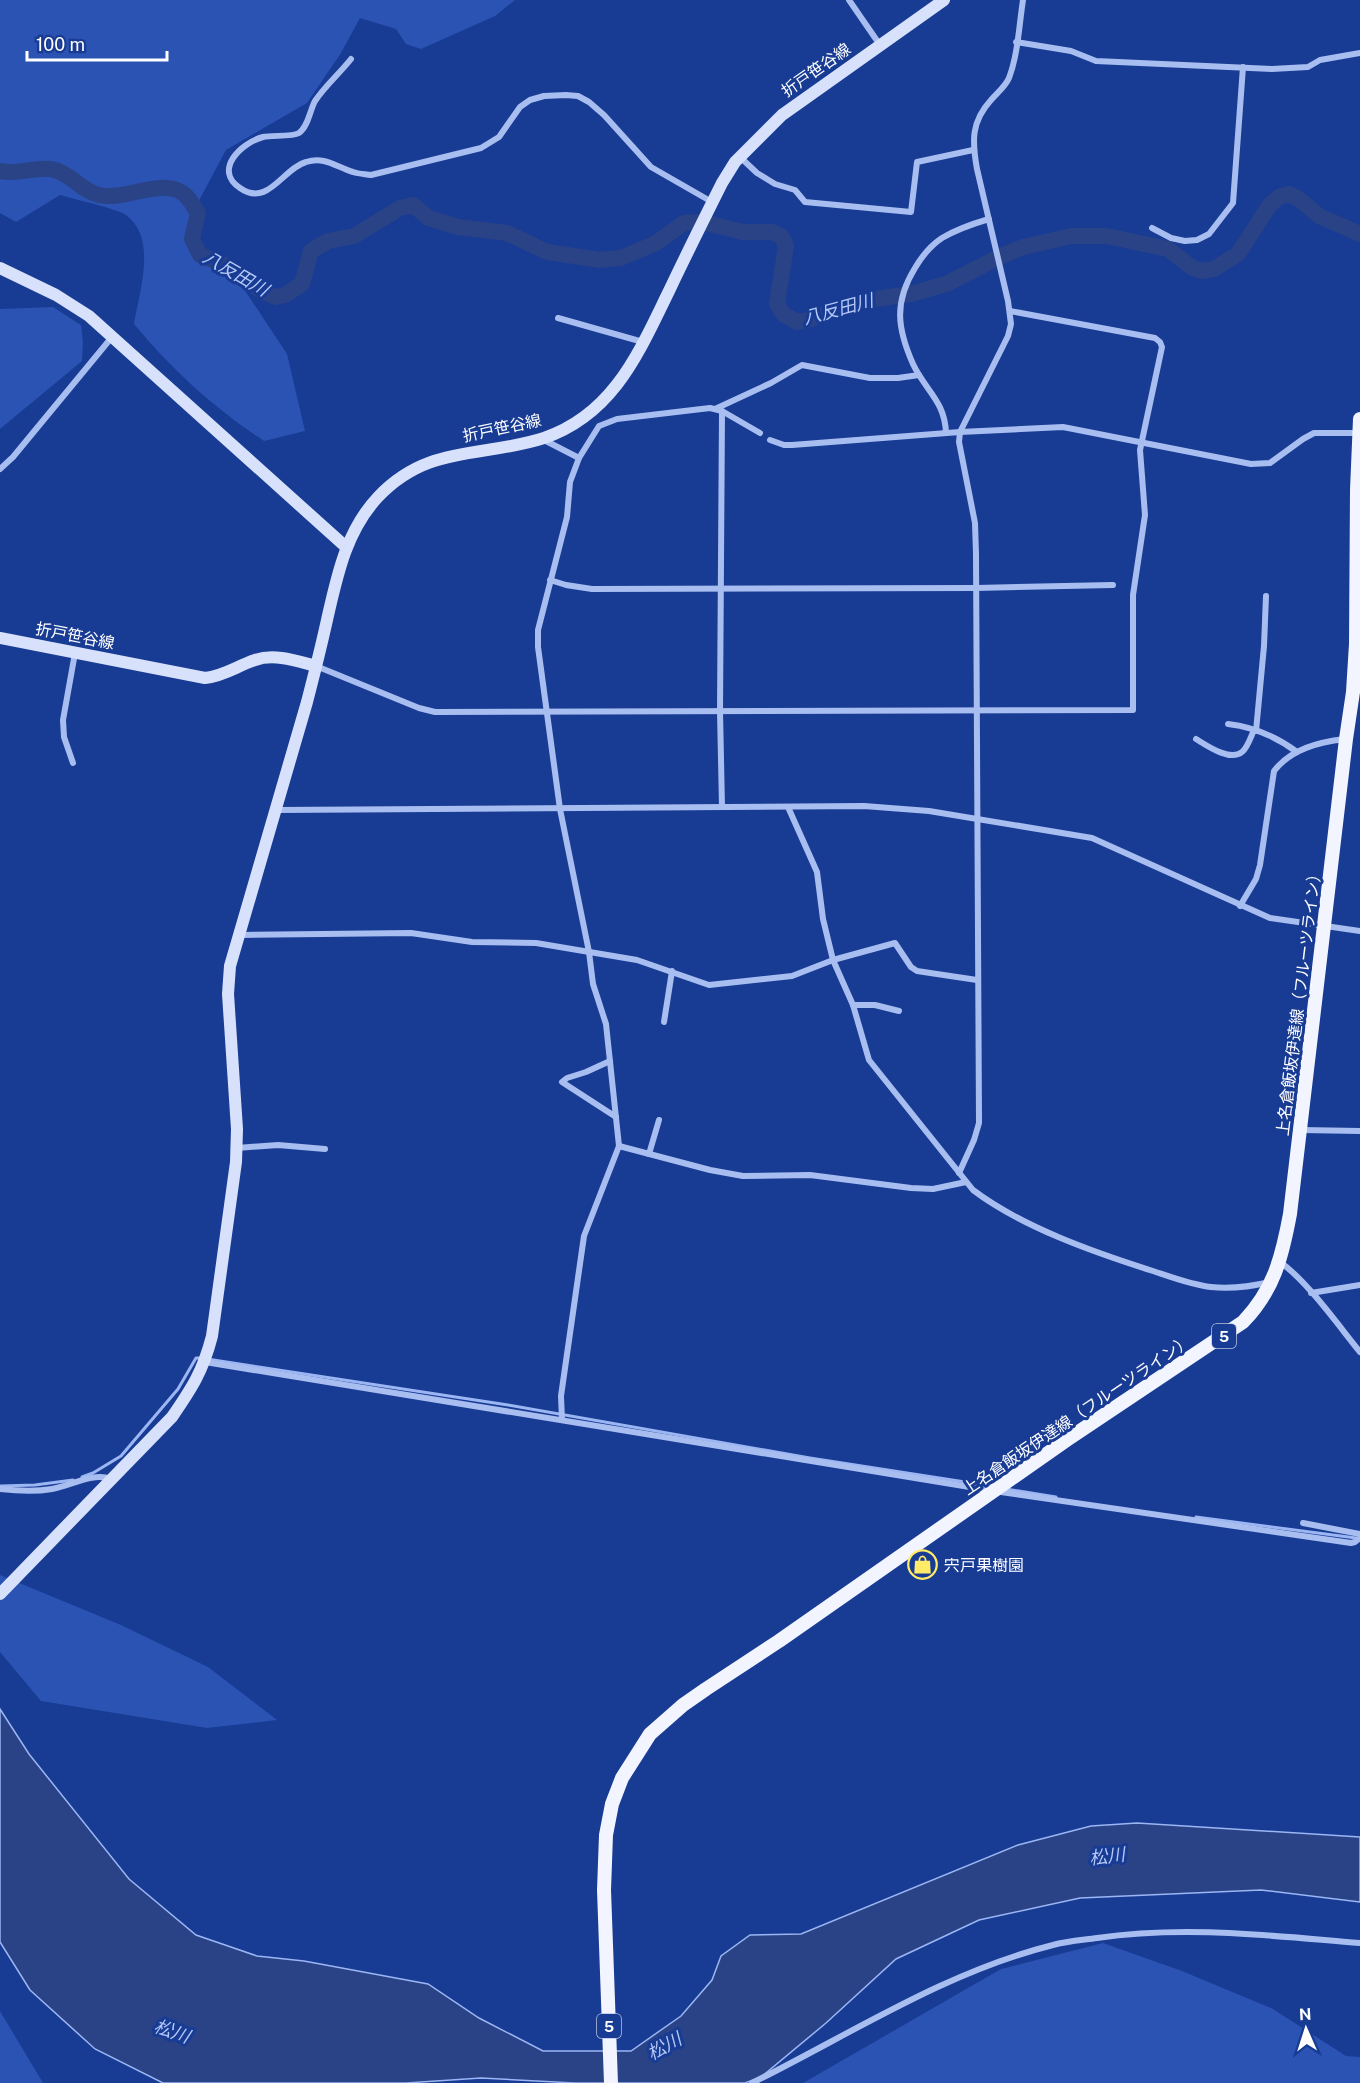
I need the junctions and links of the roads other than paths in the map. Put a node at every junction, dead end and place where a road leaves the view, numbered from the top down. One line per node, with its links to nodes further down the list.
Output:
1 (849, 0): 5 (street)
2 (944, 0): 5 (street, 折戸笹谷線)
3 (1023, 0): 4 (street)
4 (1016, 42): 8 (street); 9 (street)
5 (880, 45): 10 (street, 折戸笹谷線)
6 (1360, 53): 8 (street)
7 (351, 59): 11 (street)
8 (1243, 67): 13 (street)
9 (973, 150): 10 (street); 12 (street)
10 (740, 157): 11 (street, 折戸笹谷線)
11 (712, 202): 18 (street, 折戸笹谷線)
12 (988, 219): 15 (street); 19 (street)
13 (1152, 228)
14 (0, 268): 17 (street)
15 (1010, 311): 24 (street); 30 (street)
16 (558, 318): 18 (street)
17 (112, 336): 32 (street); 33 (street)
18 (644, 342): 20 (street, 折戸笹谷線)
19 (919, 375): 21 (street); 26 (street)
20 (593, 410): 23 (street); 28 (street, 折戸笹谷線)
21 (718, 410): 23 (street); 25 (street); 37 (street)
22 (1360, 419): 27 (main road, 上名倉飯坂伊達線（フルーツライン） / 5)
23 (598, 426): 31 (street)
24 (960, 432): 26 (street); 30 (street); 36 (street)
25 (760, 433)
26 (946, 433): 29 (street)
27 (1359, 433): 30 (street); 42 (main road, 上名倉飯坂伊達線（フルーツライン） / 5)
28 (542, 438): 31 (street); 33 (street, 折戸笹谷線)
29 (770, 440)
30 (1141, 442): 43 (street)
31 (579, 458): 34 (street)
32 (0, 470)
33 (346, 547): 41 (street, 折戸笹谷線)
34 (550, 580): 37 (street); 44 (street)
35 (1113, 585): 36 (street)
36 (976, 588): 37 (street); 43 (street)
37 (721, 589): 45 (street)
38 (1266, 596): 47 (street)
39 (0, 638): 40 (street, 折戸笹谷線)
40 (76, 652): 41 (street, 折戸笹谷線); 51 (street)
41 (316, 666): 44 (street); 55 (street)
42 (1357, 692): 49 (main road, 上名倉飯坂伊達線（フルーツライン） / 5)
43 (977, 710): 45 (street); 56 (street)
44 (547, 711): 45 (street); 54 (street)
45 (720, 711): 52 (street)
46 (1228, 724): 47 (street)
47 (1255, 730): 48 (street); 50 (street)
48 (1196, 739)
49 (1346, 739): 50 (street); 58 (main road, 上名倉飯坂伊達線（フルーツライン） / 5)
50 (1297, 752): 57 (street)
51 (73, 763)
52 (722, 807): 53 (street); 54 (street)
53 (788, 807): 56 (street); 62 (street)
54 (560, 809): 55 (street); 61 (street)
55 (277, 810): 60 (street)
56 (978, 819): 57 (street); 64 (street)
57 (1240, 906): 58 (street)
58 (1324, 927): 59 (street); 71 (main road, 上名倉飯坂伊達線（フルーツライン） / 5)
59 (1360, 931)
60 (239, 935): 61 (street); 74 (street)
61 (589, 952): 63 (street); 68 (street)
62 (833, 960): 63 (street); 64 (street); 65 (street)
63 (672, 971): 67 (street)
64 (977, 980): 77 (street)
65 (853, 1005): 66 (street); 77 (street)
66 (899, 1011)
67 (664, 1022)
68 (610, 1060): 69 (street); 69 (street)
69 (616, 1117): 73 (street)
70 (658, 1120): 76 (street)
71 (1300, 1130): 72 (street); 79 (main road, 上名倉飯坂伊達線（フルーツライン） / 5)
72 (1360, 1131)
73 (619, 1146): 76 (street); 85 (street)
74 (236, 1148): 75 (street); 84 (street)
75 (325, 1149)
76 (649, 1154): 78 (street)
77 (959, 1173): 78 (street)
78 (966, 1182): 80 (street)
79 (1280, 1262): 80 (main road, 上名倉飯坂伊達線（フルーツライン） / 5); 82 (street)
80 (1272, 1281): 88 (main road, 上名倉飯坂伊達線（フルーツライン） / 5)
81 (1360, 1285): 82 (street)
82 (1311, 1293): 83 (street)
83 (1360, 1352)
84 (205, 1362): 85 (street); 86 (street)
85 (562, 1420): 88 (street)
86 (111, 1479): 87 (street); 91 (street)
87 (0, 1489)
88 (994, 1491): 90 (street); 93 (main road, 上名倉飯坂伊達線（フルーツライン） / 5)
89 (1303, 1523): 90 (street)
90 (1360, 1536)
91 (0, 1594)
92 (1360, 1943): 94 (street)
93 (611, 2083)
94 (752, 2083)

